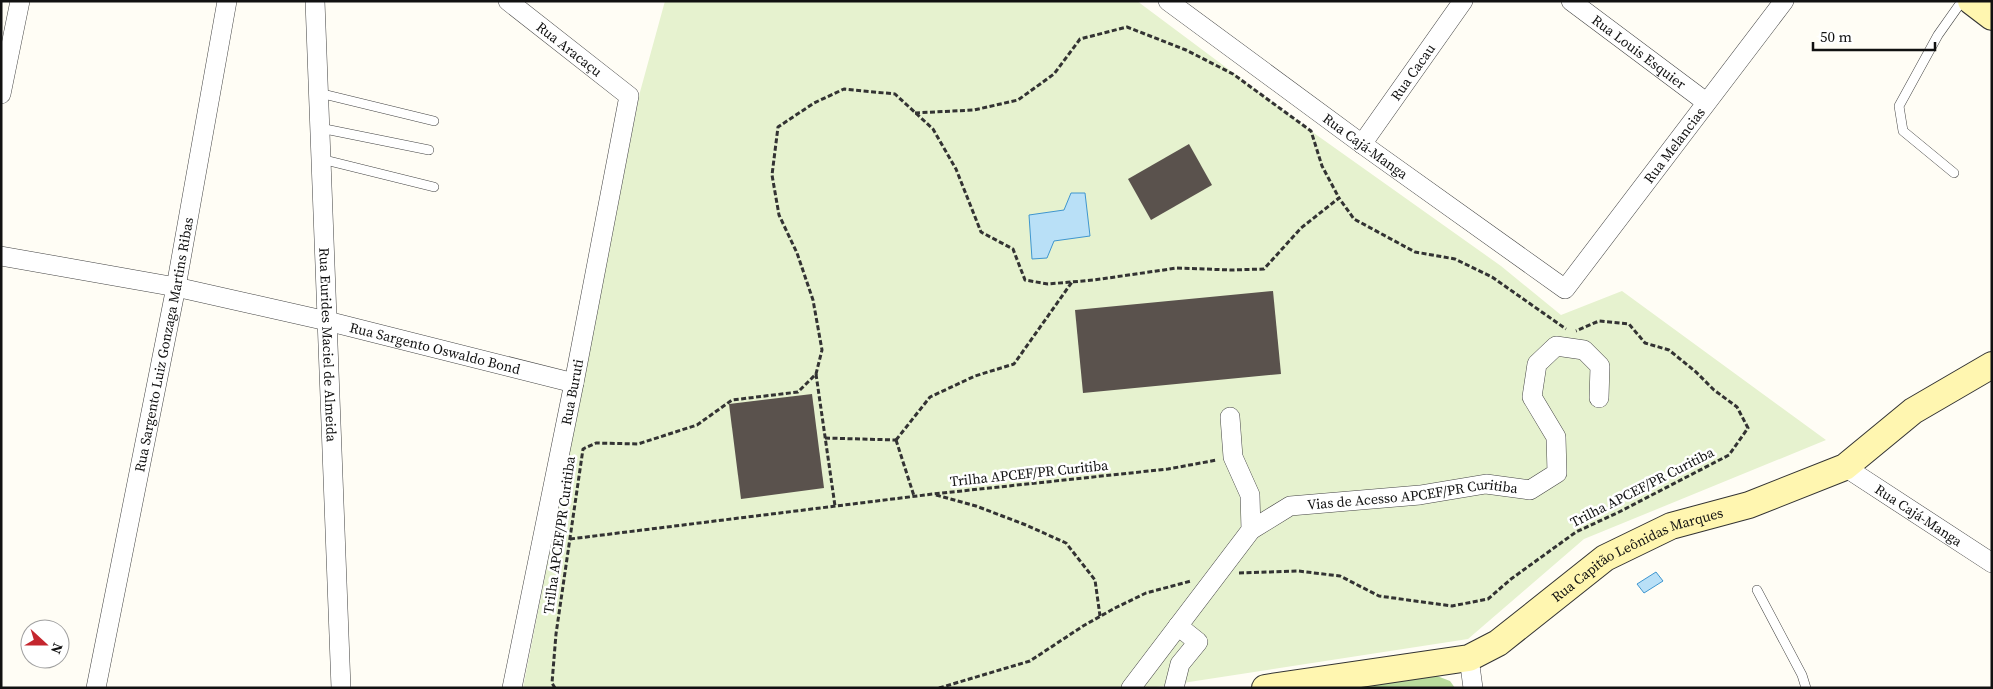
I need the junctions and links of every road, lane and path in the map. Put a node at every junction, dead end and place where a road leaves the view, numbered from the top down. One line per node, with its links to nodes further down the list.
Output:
1 (20, 1): 13 (street)
2 (226, 1): 27 (street, Rua Sargento Luiz Gonzaga Martins Ribas)
3 (315, 1): 12 (street, Rua Eurides Maciel de Almeida)
4 (1168, 1): 19 (street, Rua Cajá-Manga)
5 (1463, 1): 19 (street, Rua Cacau)
6 (1571, 1): 15 (street, Rua Louis Esquier)
7 (1784, 1): 15 (street, Rua Melancias)
8 (1962, 1): 22 (lane)
9 (1971, 1): 11 (street)
10 (519, 4): 14 (street, Rua Aracaçu)
11 (1992, 17)
12 (319, 93): 17 (lane); 18 (street, Rua Eurides Maciel de Almeida)
13 (1, 94)
14 (629, 96): 32 (street, Rua Buruti)
15 (1706, 102): 28 (street, Rua Melancias)
16 (915, 113): 24 (path, Trilha APCEF/PR Curitiba); 26 (path); 31 (path)
17 (434, 121)
18 (320, 128): 20 (lane); 21 (street, Rua Eurides Maciel de Almeida)
19 (1362, 144): 28 (street, Rua Cajá-Manga)
20 (429, 150)
21 (321, 160): 23 (lane); 29 (street, Rua Eurides Maciel de Almeida)
22 (1954, 173)
23 (434, 187)
24 (1339, 198): 26 (path); 45 (path, Trilha APCEF/PR Curitiba)
25 (1, 256): 27 (street, Rua Sargento Oswaldo Bond)
26 (1072, 282): 36 (path)
27 (176, 287): 29 (street, Rua Sargento Oswaldo Bond); 52 (street, Rua Sargento Luiz Gonzaga Martins Ribas)
28 (1565, 289)
29 (328, 321): 32 (street, Rua Sargento Oswaldo Bond); 53 (street, Rua Eurides Maciel de Almeida)
30 (1992, 365): 38 (street, Rua Capitão Leônidas Marques)
31 (816, 374): 35 (path); 43 (path, Trilha APCEF/PR Curitiba)
32 (574, 383): 54 (street, Rua Buruti)
33 (1599, 398): 42 (street, Vias de Acesso APCEF/PR Curitiba)
34 (1230, 416): 37 (street)
35 (825, 438): 36 (path); 41 (path)
36 (896, 440): 40 (path)
37 (1233, 457): 39 (path, Trilha APCEF/PR Curitiba); 42 (street)
38 (1845, 467): 44 (street, Rua Cajá-Manga); 50 (street, Rua Capitão Leônidas Marques)
39 (933, 494): 40 (path); 47 (path, Trilha APCEF/PR Curitiba)
40 (914, 496): 41 (path)
41 (835, 506): 43 (path)
42 (1251, 530): 45 (street, Vias de Acesso APCEF/PR Curitiba)
43 (570, 539): 55 (path, Trilha APCEF/PR Curitiba)
44 (1992, 563)
45 (1218, 574): 47 (path, Trilha APCEF/PR Curitiba); 48 (street, Vias de Acesso APCEF/PR Curitiba)
46 (1757, 590): 61 (lane)
47 (1100, 616): 56 (path, Trilha APCEF/PR Curitiba)
48 (1178, 626): 49 (street, Vias de Acesso APCEF/PR Curitiba); 51 (street)
49 (1160, 648): 51 (street); 57 (street, Vias de Acesso APCEF/PR Curitiba)
50 (1468, 658): 59 (street, Rua Capitão Leônidas Marques); 60 (street)
51 (1180, 664): 58 (street)
52 (96, 688)
53 (341, 688)
54 (512, 688)
55 (555, 688)
56 (939, 688)
57 (1131, 688)
58 (1174, 688)
59 (1265, 688)
60 (1473, 688)
61 (1806, 688)

